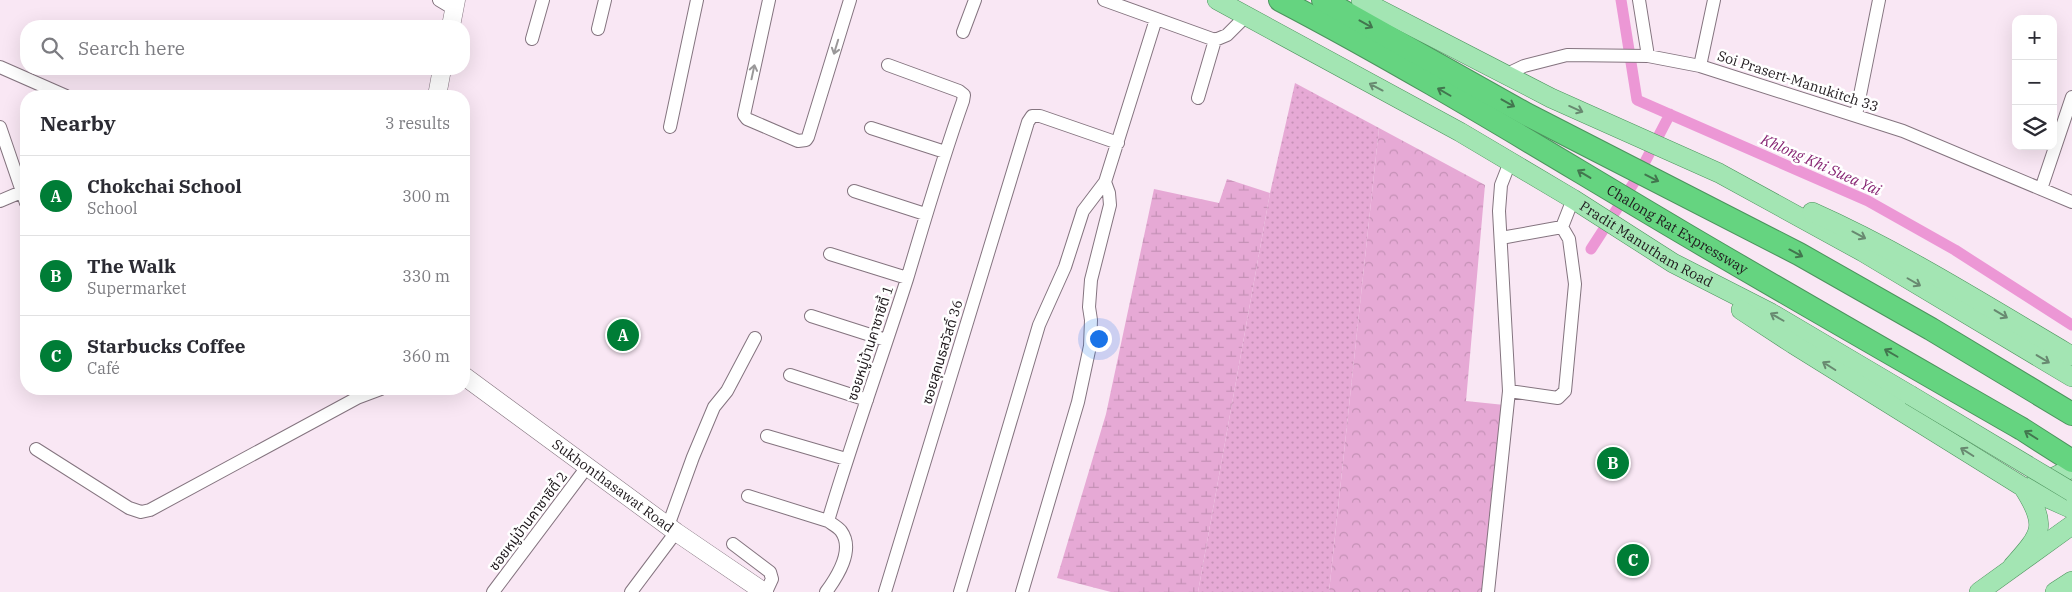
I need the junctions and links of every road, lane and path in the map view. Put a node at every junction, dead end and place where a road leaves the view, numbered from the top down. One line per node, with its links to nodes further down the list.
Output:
1 (542, 0): 21 (street)
2 (605, 0): 19 (street)
3 (697, 0): 35 (street)
4 (769, 0): 5 (street, one-way to 4)
5 (850, 0)
6 (975, 0): 20 (street)
7 (1104, 0): 17 (street)
8 (1217, 0): 16 (main road, Pradit Manutham Road)
9 (1280, 0): 69 (highway, Chalong Rat Expressway, one-way to 9)
10 (1323, 0): 65 (highway, Chalong Rat Expressway, one-way to 65)
11 (1361, 0): 28 (main road)
12 (1639, 0): 23 (street)
13 (1714, 0): 25 (street)
14 (1879, 0): 33 (street)
15 (450, 3): 18 (main road)
16 (1246, 16): 22 (street); 39 (main road, Pradit Manutham Road, one-way to 16)
17 (1156, 19): 22 (street); 37 (street)
18 (450, 20)
19 (598, 29)
20 (963, 32)
21 (532, 39)
22 (1215, 40): 32 (street)
23 (1648, 56): 25 (street, Soi Prasert-Manukitch 33); 28 (street, Soi Prasert-Manukitch 33)
24 (888, 65): 38 (street, ซอยหมู่บ้านคาซาซิตี้ 1)
25 (1700, 66): 33 (street, Soi Prasert-Manukitch 33)
26 (0, 67): 29 (street)
27 (441, 75): 30 (main road)
28 (1505, 75): 40 (main road, one-way to 40)
29 (52, 90)
30 (438, 90)
31 (2072, 96): 43 (street)
32 (1198, 98)
33 (1856, 115): 43 (street, Soi Prasert-Manukitch 33)
34 (0, 126): 41 (street)
35 (670, 127)
36 (871, 128): 38 (street)
37 (1118, 144): 42 (street); 86 (street, ซอยสุคนธสวัสดิ์ 36)
38 (945, 152): 49 (street, ซอยหมู่บ้านคาซาซิตี้ 1)
39 (1510, 162): 46 (main road, Pradit Manutham Road); 51 (street)
40 (1718, 173): 58 (main road, one-way to 58); 60 (main road, one-way to 60)
41 (20, 181)
42 (1105, 182): 87 (street); 88 (street)
43 (2041, 189): 48 (street, Soi Prasert-Manukitch 33)
44 (854, 191): 49 (street)
45 (20, 196): 47 (street)
46 (1573, 200): 50 (street); 53 (main road, Pradit Manutham Road)
47 (0, 201)
48 (2072, 202)
49 (925, 214): 54 (street, ซอยหมู่บ้านคาซาซิตี้ 1)
50 (1562, 227): 51 (street); 62 (street)
51 (1500, 238): 62 (street)
52 (830, 254): 54 (street)
53 (1673, 263): 72 (main road, one-way to 53); 73 (main road, Pradit Manutham Road, one-way to 53, bridge)
54 (907, 278): 57 (street, ซอยหมู่บ้านคาซาซิตี้ 1)
55 (811, 316): 57 (street)
56 (755, 338): 78 (street)
57 (886, 340): 64 (street, ซอยหมู่บ้านคาซาซิตี้ 1)
58 (2072, 356)
59 (790, 375): 64 (street)
60 (2072, 377)
61 (470, 380): 70 (main road, Sukhonthasawat Road)
62 (1509, 391): 89 (street)
63 (351, 395): 67 (street)
64 (867, 400): 68 (street, ซอยหมู่บ้านคาซาซิตี้ 1)
65 (2072, 414)
66 (767, 436): 68 (street)
67 (36, 449)
68 (846, 458): 76 (street, ซอยหมู่บ้านคาซาซิตี้ 1)
69 (2072, 461)
70 (587, 467): 78 (main road, Sukhonthasawat Road); 82 (street, ซอยหมู่บ้านคาซาซิตี้ 2)
71 (2072, 468): 72 (main road)
72 (2016, 482): 75 (main road); 80 (main road)
73 (2072, 492)
74 (748, 496): 76 (street)
75 (2072, 509)
76 (828, 521): 85 (street)
77 (2072, 525): 80 (main road)
78 (672, 529): 83 (street); 84 (main road, Sukhonthasawat Road)
79 (733, 544): 84 (street)
80 (2012, 567): 90 (main road)
81 (2072, 581): 91 (main road)
82 (493, 592)
83 (631, 592)
84 (765, 592)
85 (826, 592)
86 (885, 592)
87 (960, 592)
88 (1022, 592)
89 (1488, 592)
90 (1979, 592)
91 (2055, 592)

